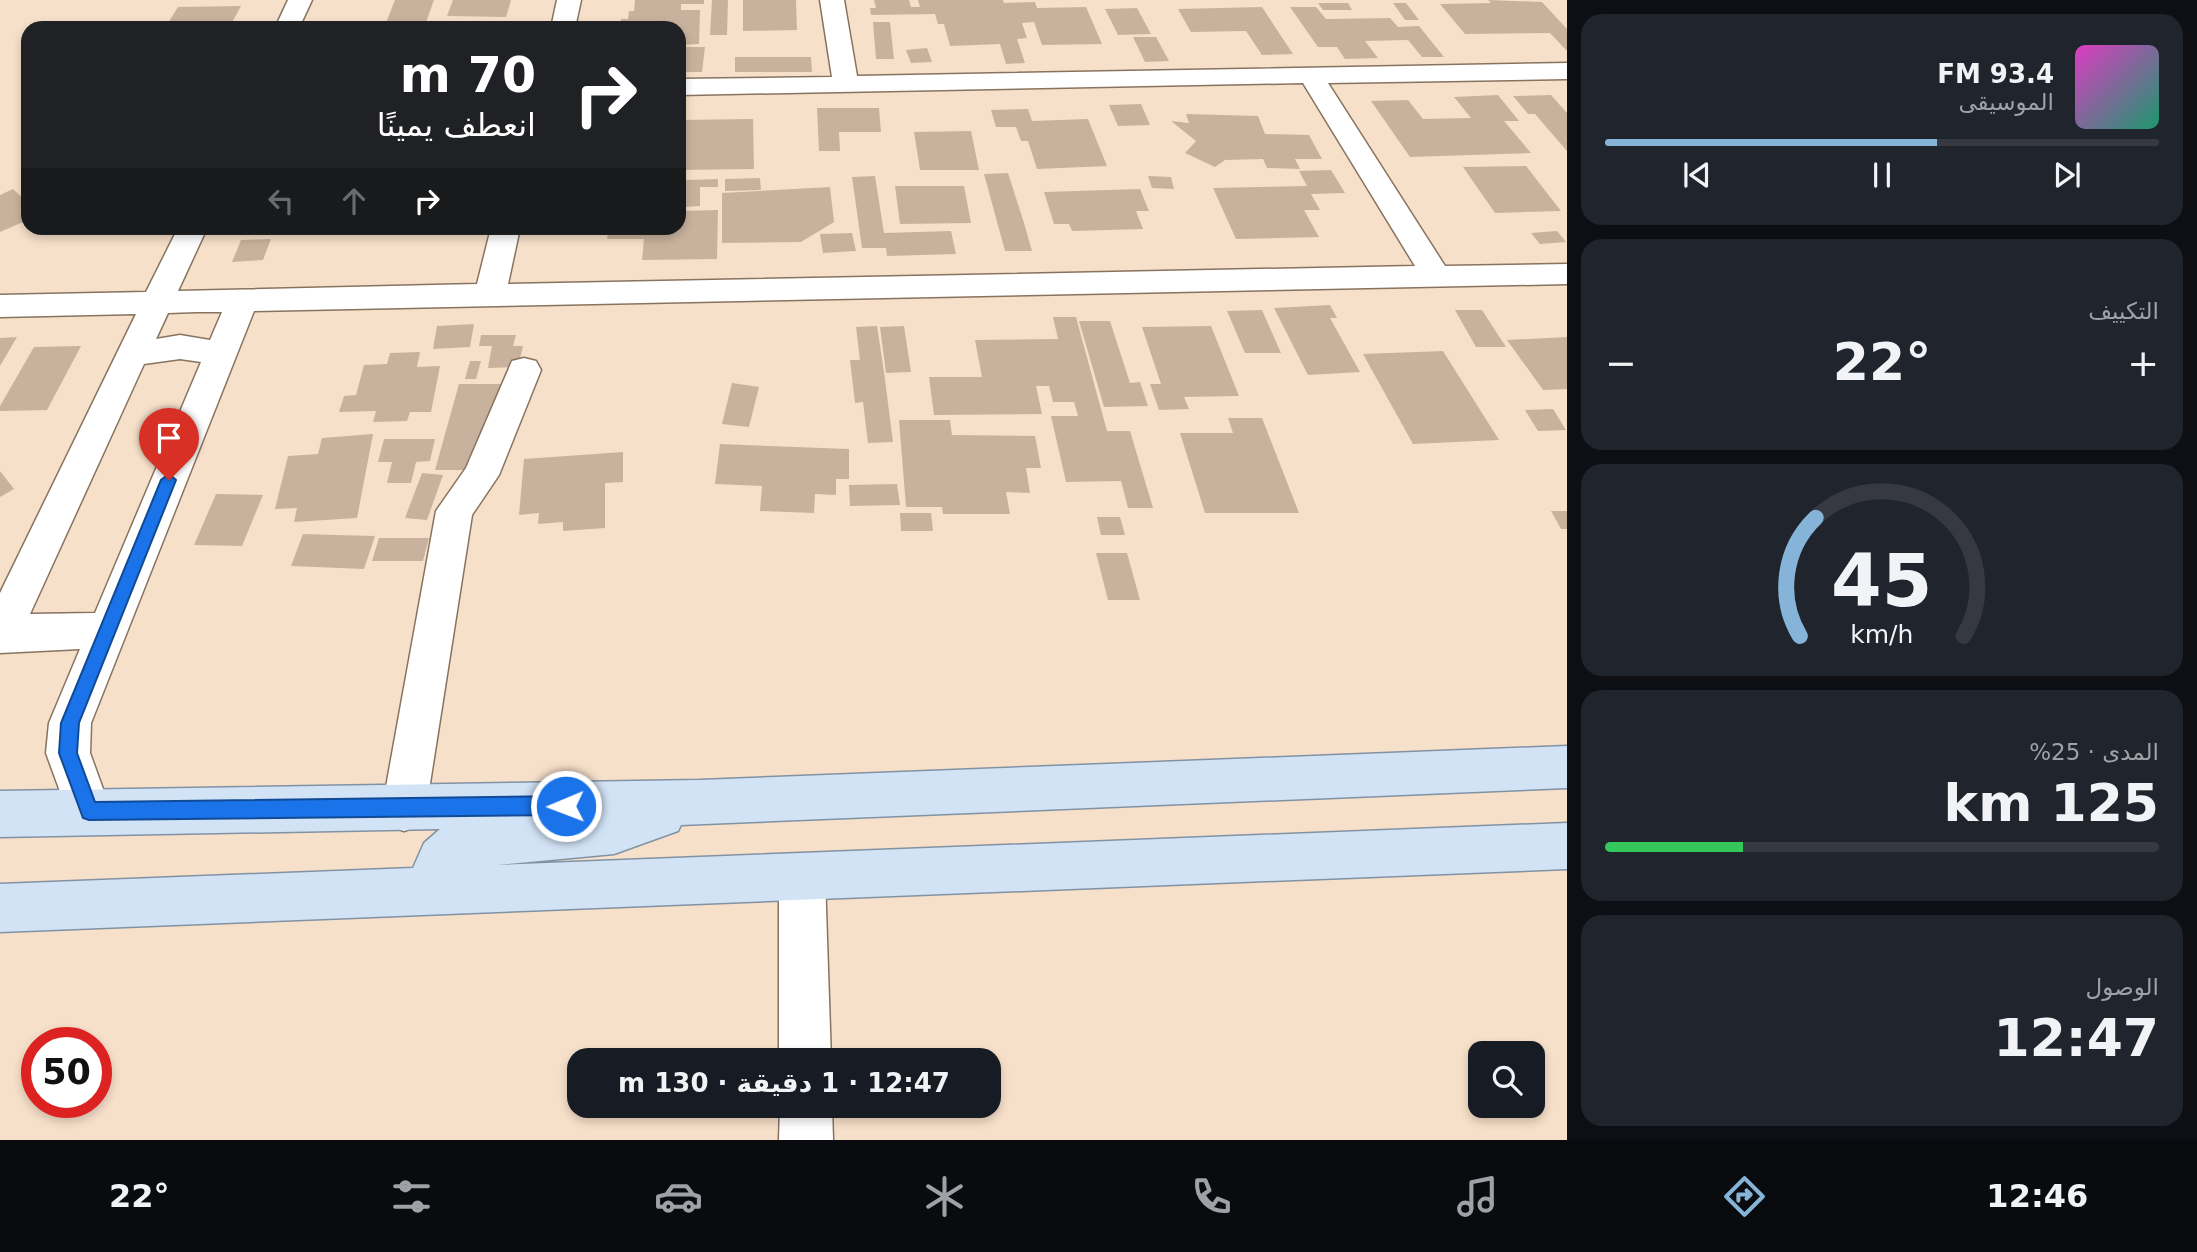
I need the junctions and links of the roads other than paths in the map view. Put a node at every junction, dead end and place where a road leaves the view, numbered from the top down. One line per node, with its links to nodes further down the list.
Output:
1 (300, 0): 4 (street)
2 (569, 0): 5 (street)
3 (832, 0): 8 (street)
4 (290, 21)
5 (564, 21)
6 (1567, 71): 7 (street)
7 (1312, 77): 8 (street); 13 (street)
8 (846, 85): 9 (street)
9 (686, 87)
10 (189, 235): 15 (street)
11 (503, 235): 14 (street)
12 (1567, 274): 13 (street)
13 (1437, 276): 14 (street)
14 (491, 293): 16 (street)
15 (156, 302): 16 (street); 17 (street); 19 (street)
16 (242, 302): 18 (street)
17 (0, 306)
18 (221, 353): 19 (street); 21 (street)
19 (132, 354): 22 (street)
20 (524, 370): 25 (street)
21 (106, 631): 22 (street); 26 (street)
22 (0, 634)
23 (1567, 767): 24 (main road)
24 (700, 802): 25 (main road); 30 (main road)
25 (404, 809): 26 (main road)
26 (89, 811): 27 (main road)
27 (0, 814)
28 (1567, 846): 29 (main road)
29 (802, 877): 30 (main road); 32 (street)
30 (438, 891): 31 (main road)
31 (0, 908)
32 (805, 1048)
33 (806, 1118): 34 (street)
34 (806, 1140)

